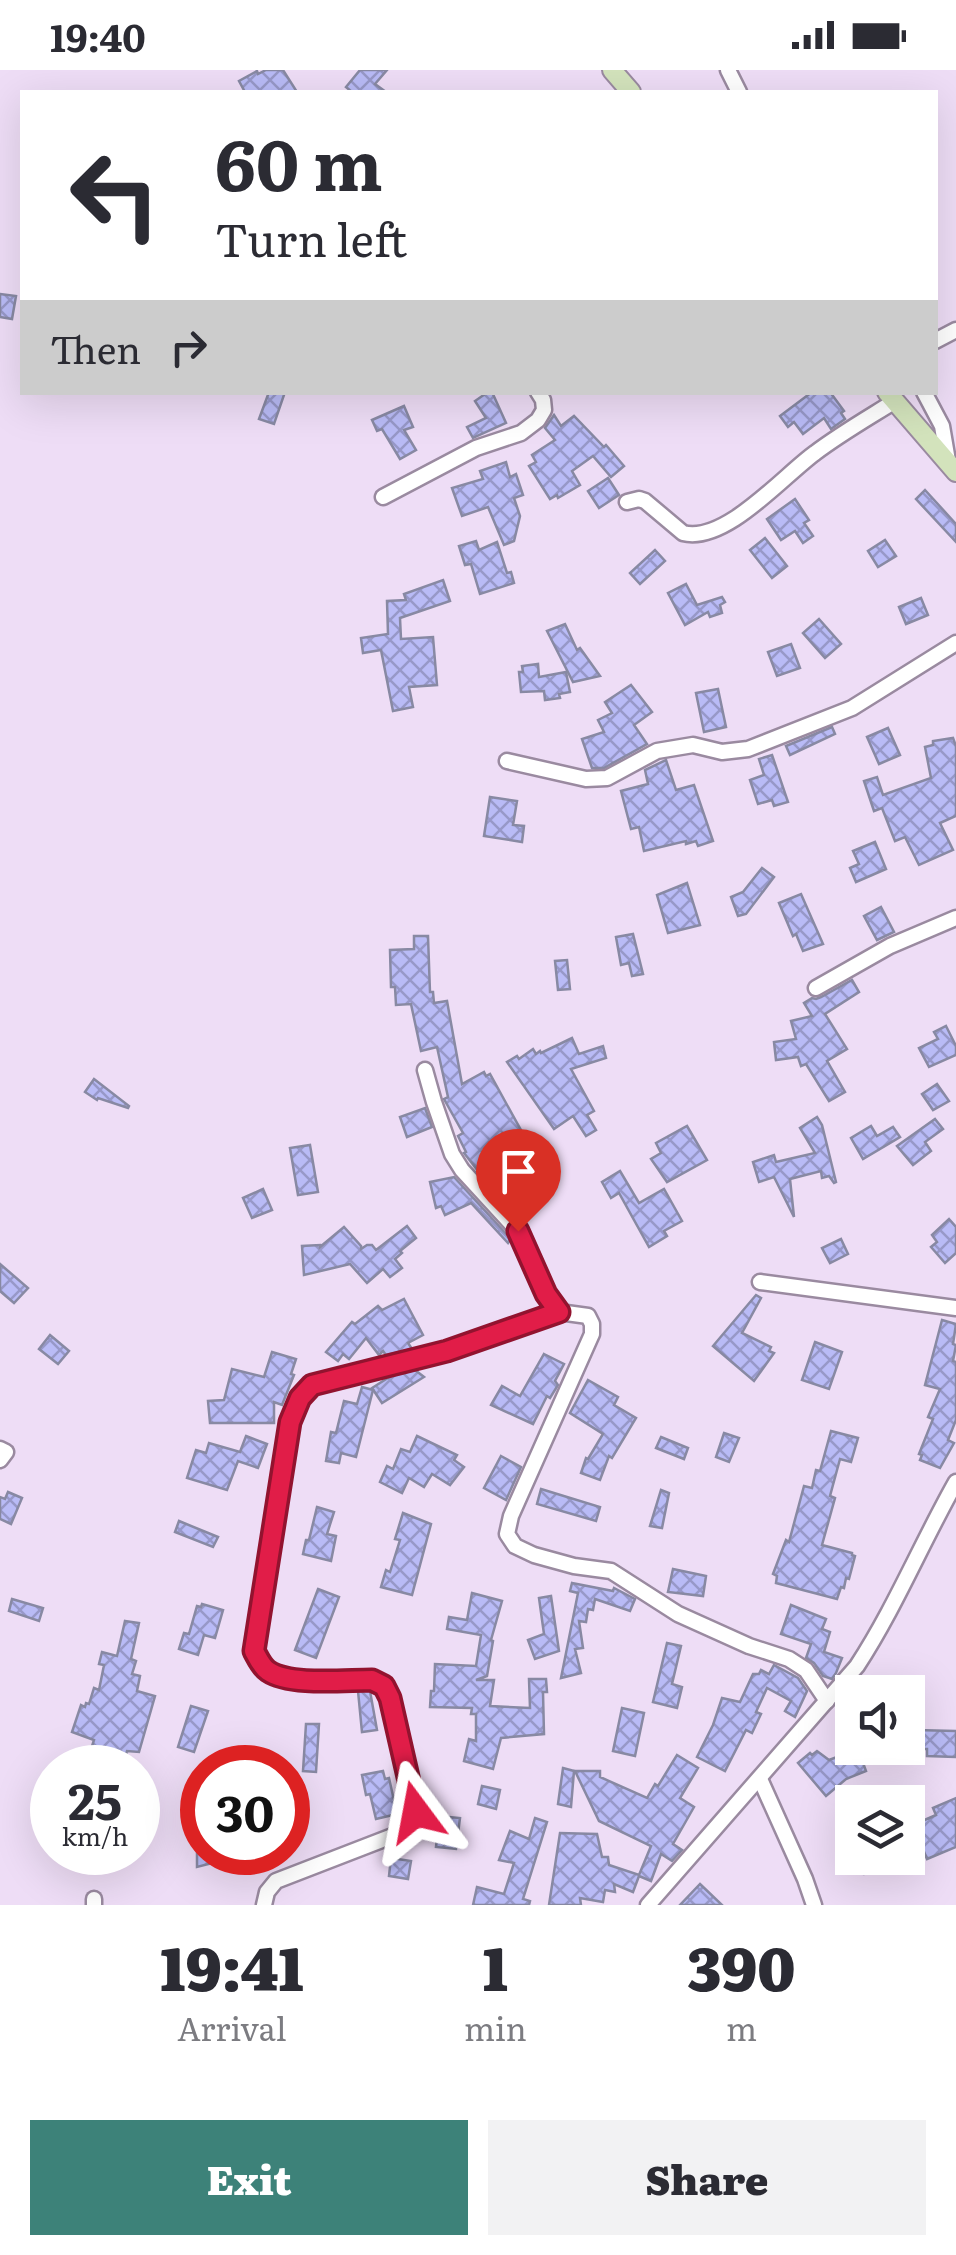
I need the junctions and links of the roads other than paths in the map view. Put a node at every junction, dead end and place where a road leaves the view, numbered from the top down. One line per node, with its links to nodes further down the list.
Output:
1 (612, 70): 2 (main road)
2 (629, 90)
3 (540, 395): 7 (street)
4 (926, 395): 6 (street)
5 (891, 397): 6 (main road); 8 (street)
6 (952, 467)
7 (383, 496)
8 (627, 502)
9 (956, 643): 10 (street)
10 (507, 762)
11 (956, 918): 12 (street)
12 (816, 988)
13 (425, 1070): 16 (street)
14 (760, 1282): 15 (street)
15 (956, 1308)
16 (559, 1312): 20 (street); 22 (street)
17 (0, 1449): 18 (street)
18 (0, 1460)
19 (956, 1482): 20 (street)
20 (827, 1701): 21 (street)
21 (760, 1778): 23 (street); 24 (street)
22 (264, 1905)
23 (648, 1905)
24 (814, 1905)

